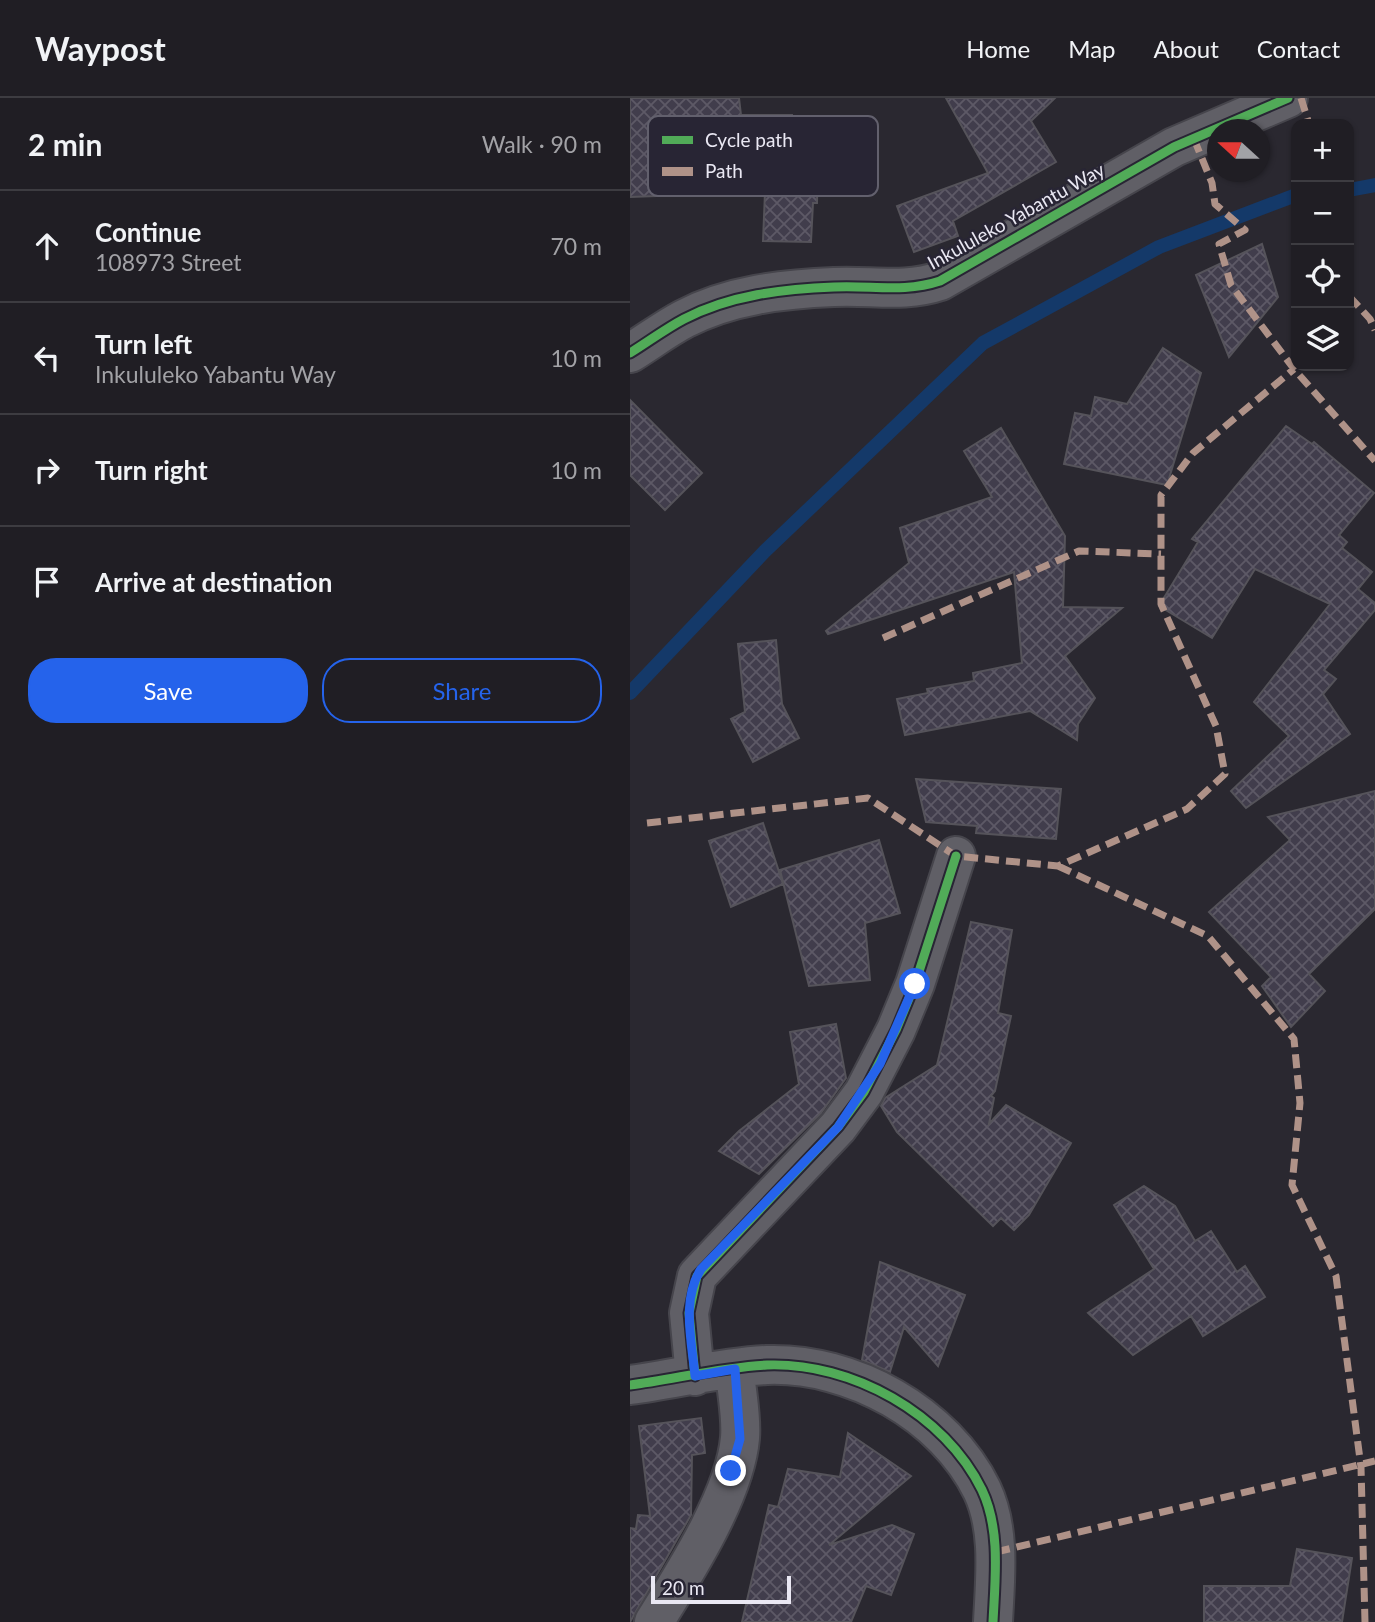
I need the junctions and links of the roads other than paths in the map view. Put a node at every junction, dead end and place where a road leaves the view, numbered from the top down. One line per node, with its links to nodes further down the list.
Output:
1 (1288, 98): 2 (street, Inkululeko Yabantu Way)
2 (630, 353)
3 (956, 856): 5 (street)
4 (735, 1369): 5 (street); 7 (street); 8 (street)
5 (695, 1376): 6 (street)
6 (630, 1385)
7 (654, 1622)
8 (993, 1622)

